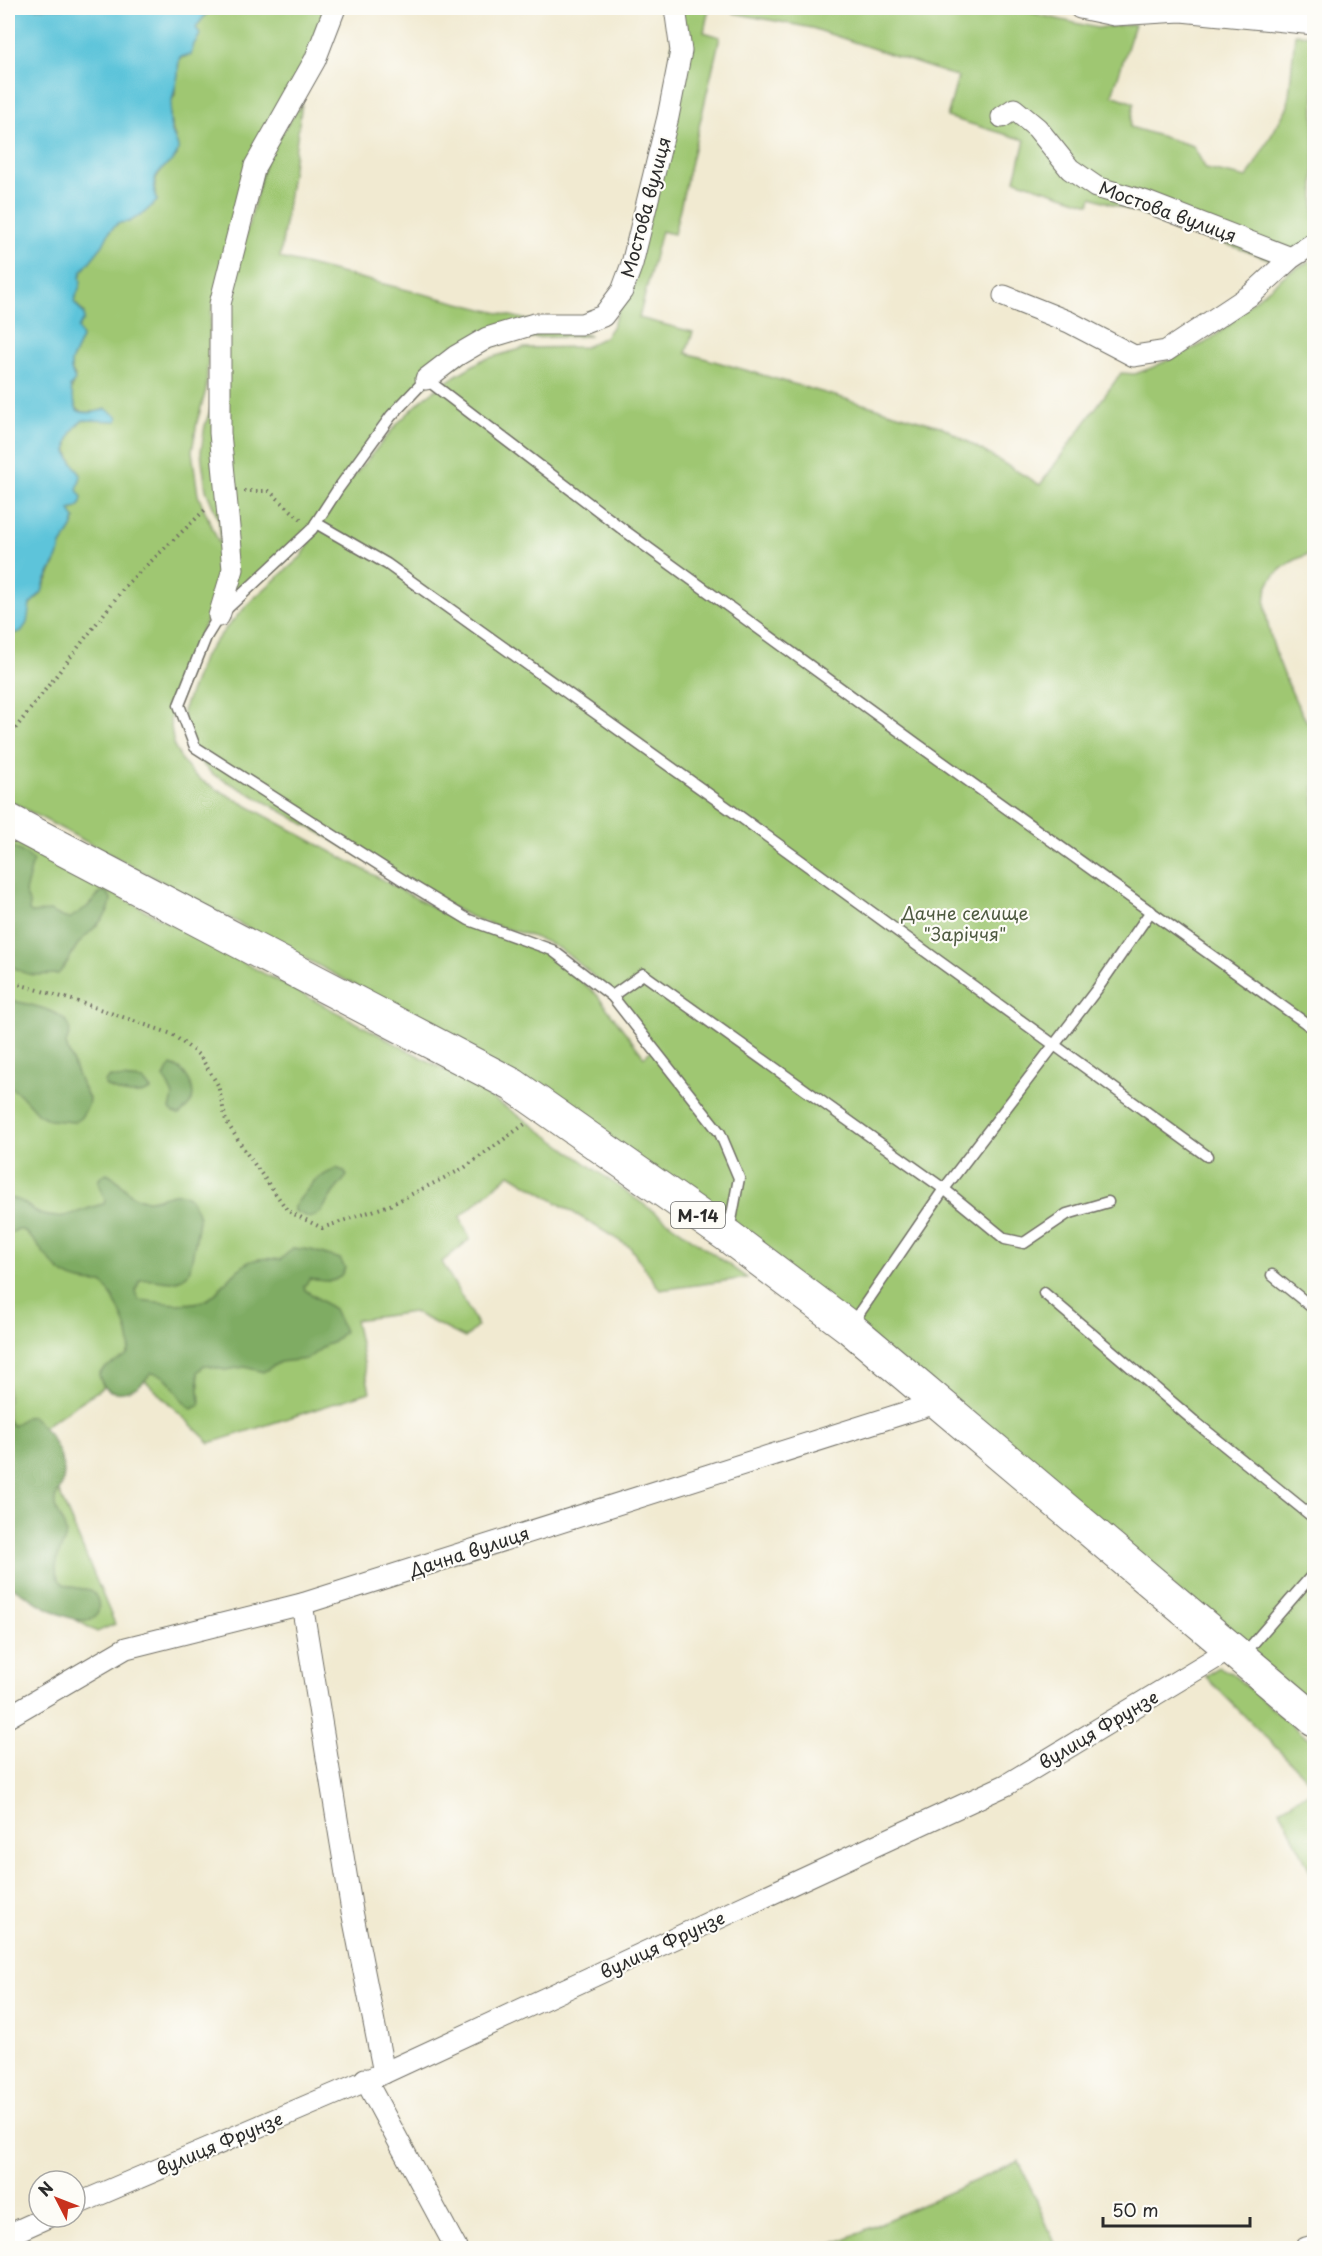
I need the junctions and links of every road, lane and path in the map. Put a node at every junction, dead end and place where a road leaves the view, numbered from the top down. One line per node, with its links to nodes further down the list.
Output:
1 (335, 8): 10 (street)
2 (675, 8): 9 (street, Мостова вулиця)
3 (1080, 8): 4 (street)
4 (1314, 24)
5 (1002, 117): 7 (street, Мостова вулиця)
6 (1314, 243): 7 (street)
7 (1292, 258): 8 (street)
8 (1004, 296)
9 (426, 379): 11 (lane); 15 (lane)
10 (225, 491): 11 (path); 12 (street); 13 (path)
11 (314, 526): 12 (lane); 19 (lane)
12 (219, 616): 17 (lane)
13 (8, 738)
14 (8, 820): 20 (highway, М-14)
15 (1151, 911): 18 (lane); 19 (lane)
16 (8, 981): 20 (path)
17 (612, 996): 22 (lane); 24 (lane)
18 (1314, 1029)
19 (1054, 1046): 21 (lane); 22 (lane)
20 (548, 1108): 24 (highway, М-14)
21 (1207, 1156)
22 (944, 1189): 23 (lane); 28 (lane)
23 (1108, 1202)
24 (728, 1236): 28 (highway, М-14)
25 (1272, 1275): 27 (lane)
26 (1044, 1293): 30 (lane)
27 (1314, 1309)
28 (849, 1328): 29 (highway, М-14)
29 (939, 1402): 32 (street, Дачна вулиця); 33 (highway, М-14)
30 (1314, 1518)
31 (1314, 1573): 33 (lane)
32 (302, 1604): 34 (street, Дачна вулиця); 36 (street)
33 (1237, 1652): 35 (highway, М-14); 36 (street, вулиця Фрунзе)
34 (8, 1717)
35 (1314, 1719)
36 (375, 2076): 37 (street, вулиця Фрунзе); 41 (street)
37 (87, 2200)
38 (27, 2226): 39 (street)
39 (8, 2235)
40 (1314, 2246): 42 (street)
41 (456, 2248)
42 (1306, 2248)

